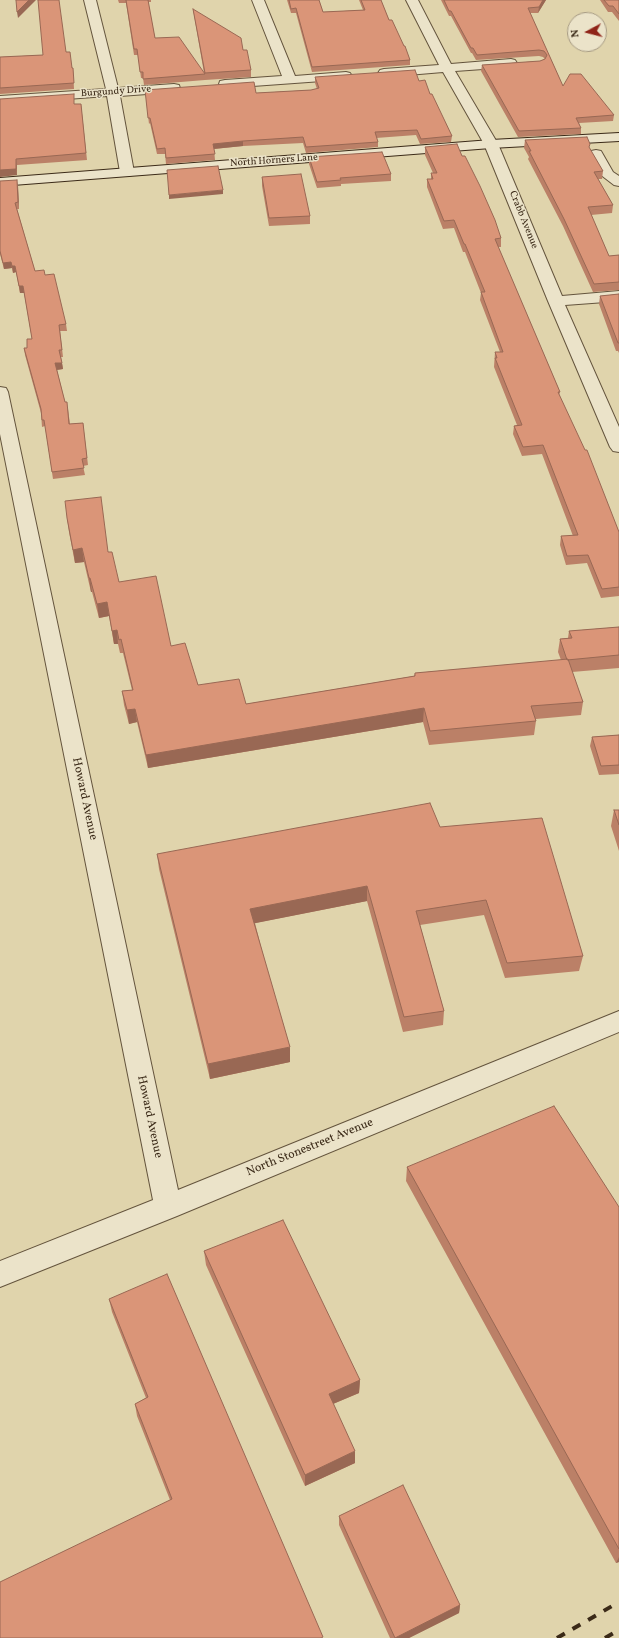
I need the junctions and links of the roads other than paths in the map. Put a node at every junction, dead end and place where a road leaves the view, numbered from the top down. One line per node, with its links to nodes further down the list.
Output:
1 (90, 0): 9 (street)
2 (258, 0): 6 (street)
3 (413, 0): 5 (street, Crabb Avenue)
4 (523, 63): 5 (street)
5 (447, 68): 6 (street); 12 (street, Crabb Avenue)
6 (290, 80): 7 (street)
7 (212, 85)
8 (188, 87): 9 (street, Burgundy Drive)
9 (113, 92): 10 (street, Burgundy Drive); 14 (street)
10 (0, 100)
11 (619, 137): 12 (street, North Horners Lane)
12 (491, 144): 14 (street, North Horners Lane); 18 (street, Crabb Avenue)
13 (596, 154): 16 (street)
14 (127, 172): 15 (street, North Horners Lane)
15 (0, 182)
16 (619, 182)
17 (619, 296): 18 (street)
18 (556, 301): 20 (street, Crabb Avenue)
19 (0, 392): 22 (street, Howard Avenue)
20 (619, 447)
21 (619, 1021): 22 (street, North Stonestreet Avenue)
22 (168, 1207): 23 (street, North Stonestreet Avenue)
23 (0, 1274)

